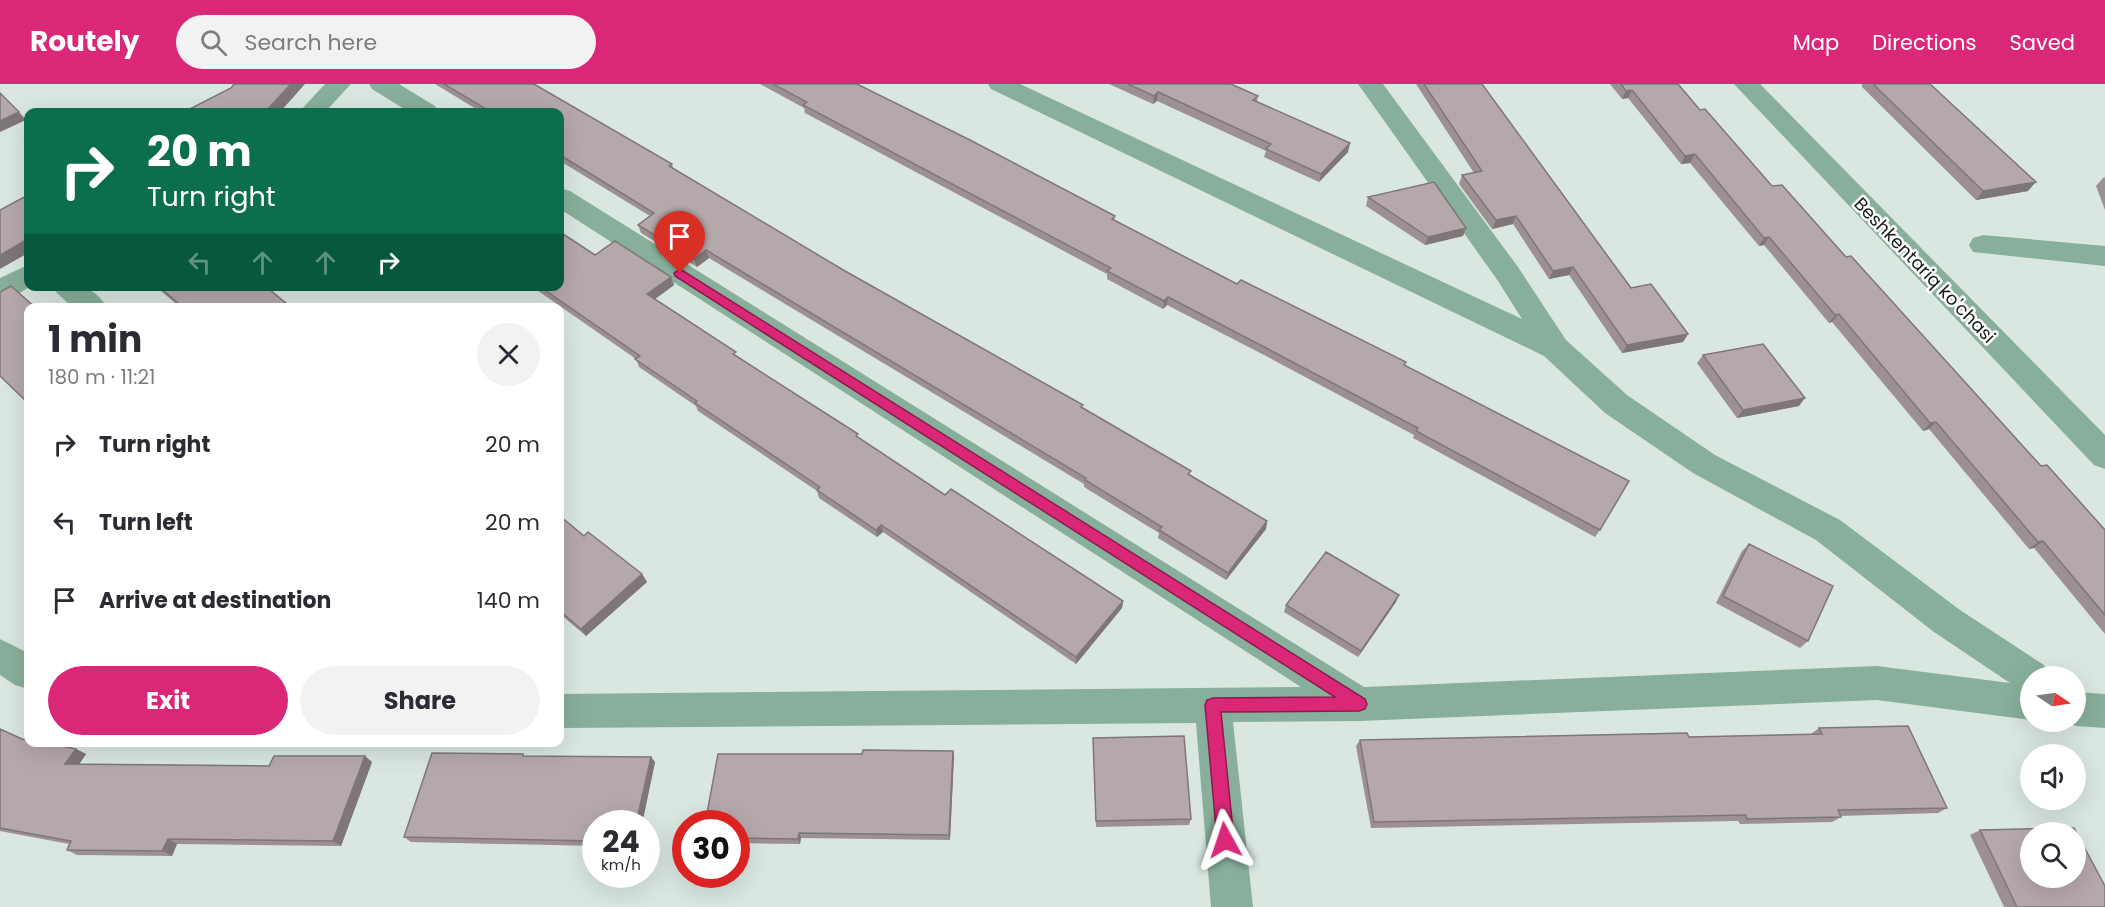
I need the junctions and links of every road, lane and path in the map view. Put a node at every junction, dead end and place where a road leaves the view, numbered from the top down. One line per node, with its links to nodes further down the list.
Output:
1 (339, 84): 6 (street)
2 (381, 84): 7 (street)
3 (1000, 84): 15 (street)
4 (1370, 84): 15 (street)
5 (1746, 84): 16 (street, Beshkentariq ko'chasi)
6 (315, 108)
7 (420, 108)
8 (564, 200): 22 (street)
9 (1983, 245): 10 (street)
10 (2105, 256)
11 (24, 277): 13 (street)
12 (73, 291): 14 (street)
13 (0, 292)
14 (87, 303)
15 (1555, 348): 19 (street)
16 (2105, 456)
17 (0, 655): 18 (street)
18 (24, 670)
19 (2020, 670)
20 (2020, 702): 22 (street)
21 (568, 704): 23 (street)
22 (1359, 704): 23 (street)
23 (1213, 705): 24 (street)
24 (1232, 907)

